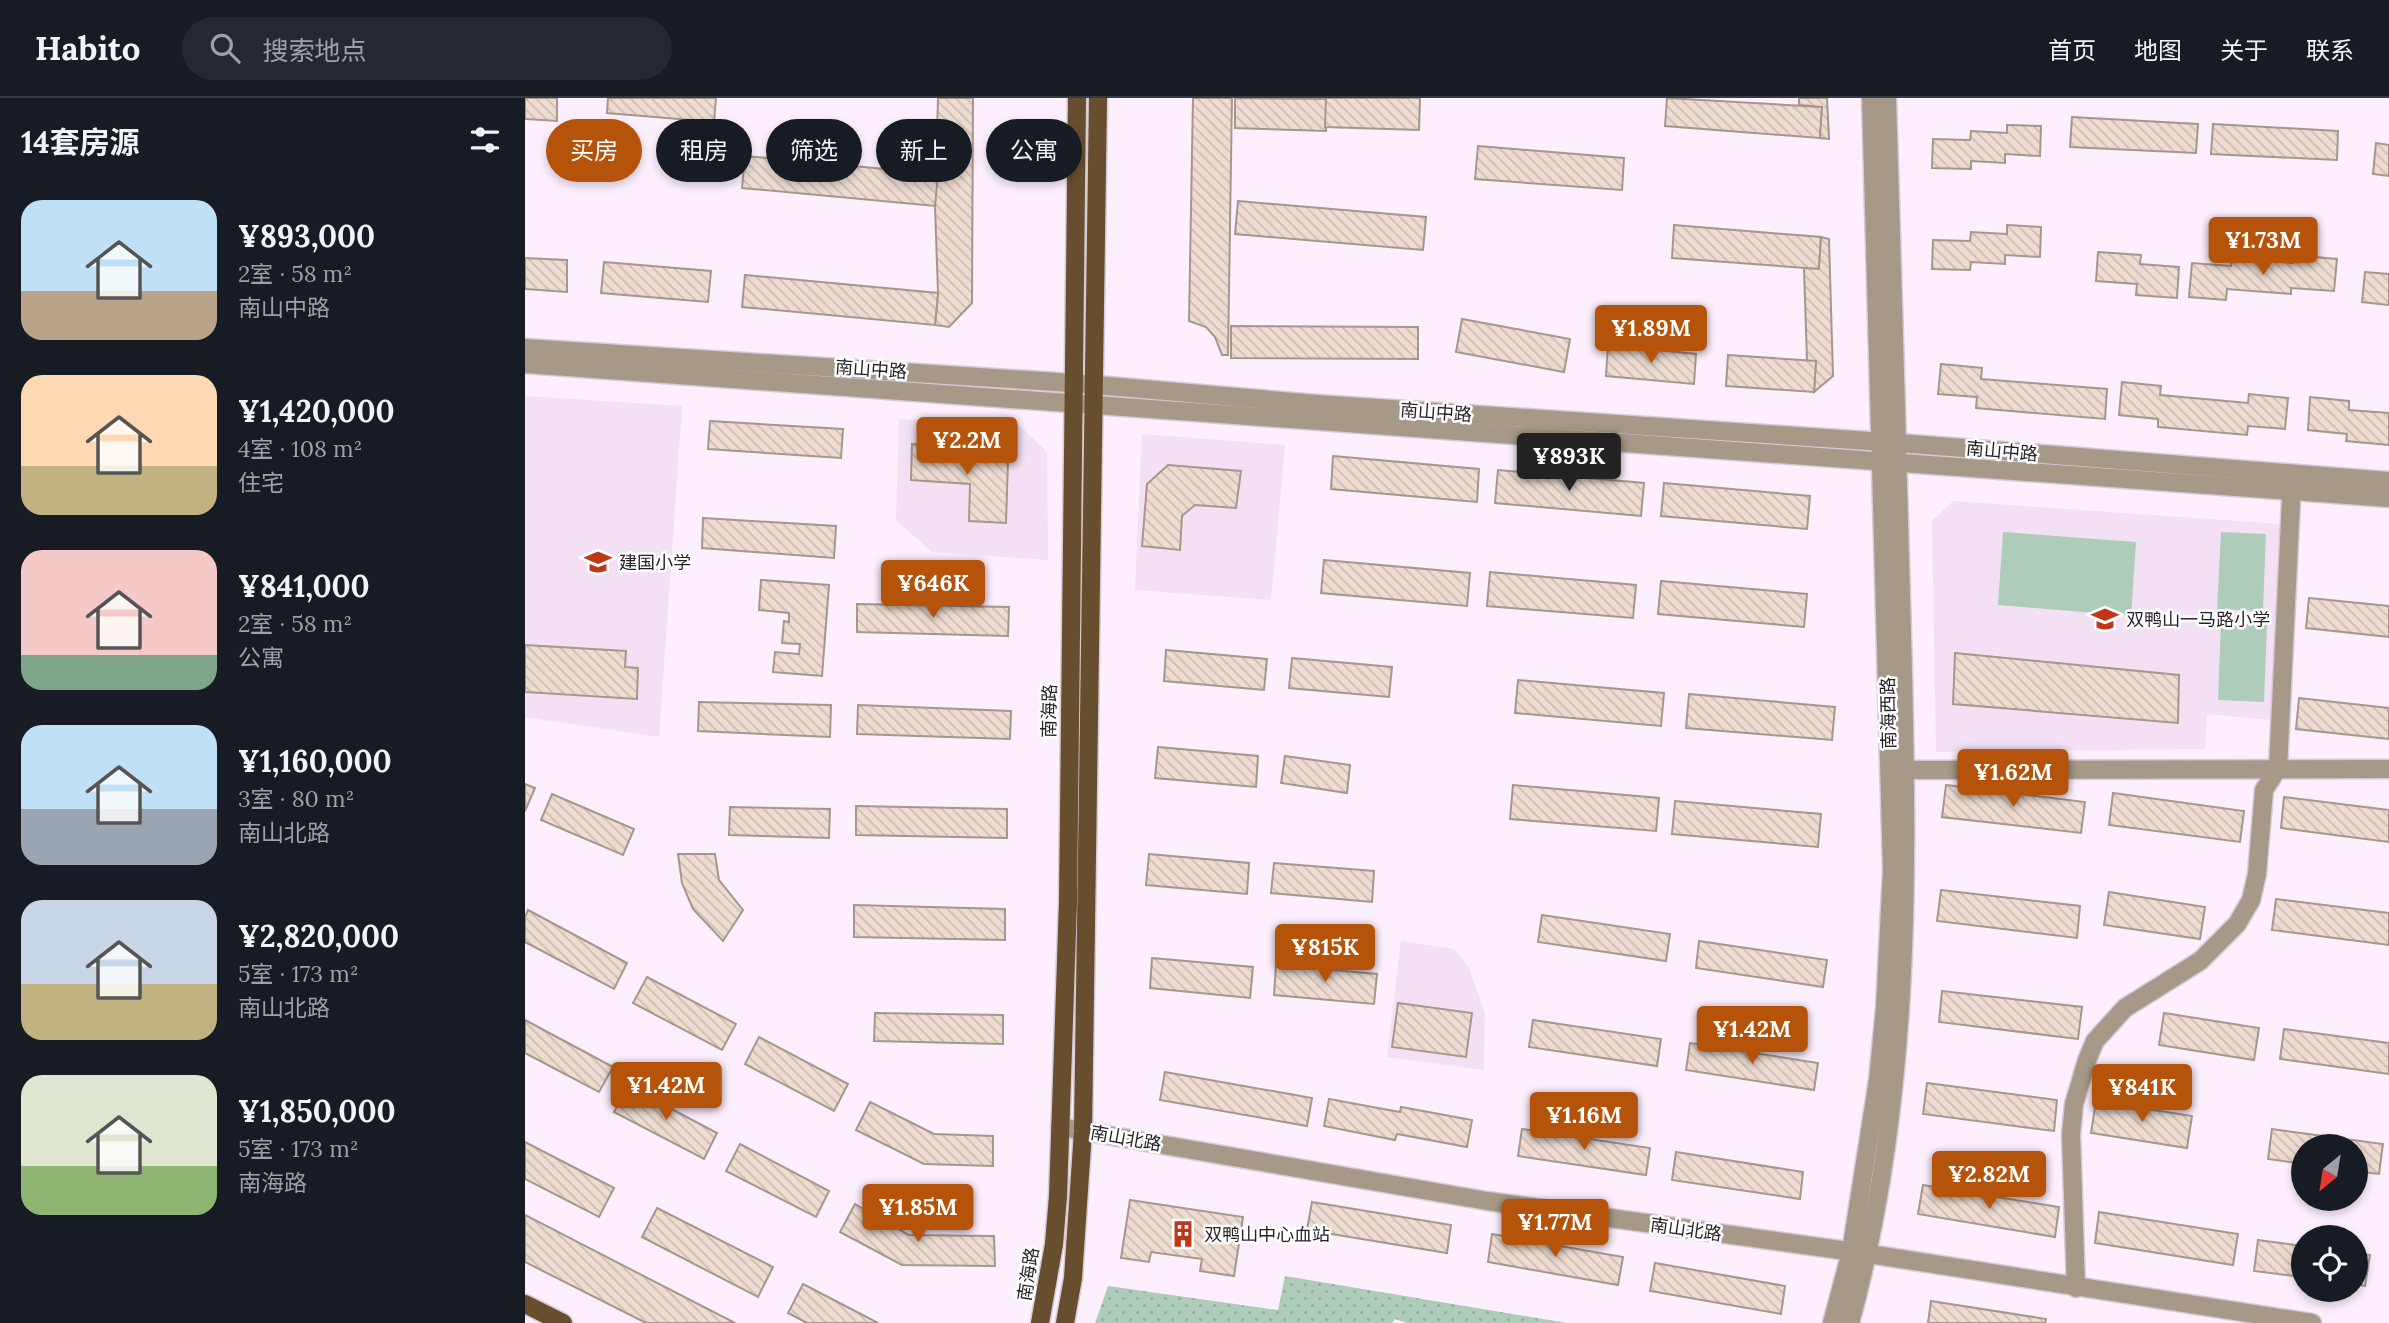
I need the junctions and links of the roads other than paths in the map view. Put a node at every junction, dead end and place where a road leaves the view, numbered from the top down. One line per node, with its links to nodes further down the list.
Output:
1 (1077, 98): 7 (main road, 南海路)
2 (1098, 98): 8 (main road)
3 (1871, 98): 11 (street, 南海西路)
4 (1887, 98): 12 (street, 南海西路)
5 (525, 348): 7 (street, 南山中路)
6 (525, 364): 9 (street, 南山中路)
7 (1073, 383): 8 (street, 南山中路); 9 (main road, 南海路)
8 (1094, 385): 10 (main road); 11 (street, 南山中路)
9 (1073, 402): 10 (street, 南山中路); 21 (main road, 南海路)
10 (1094, 404): 13 (street, 南山中路); 22 (main road)
11 (1879, 441): 12 (street, 南山中路); 13 (street, 南海西路)
12 (1899, 443): 14 (street, 南海西路); 16 (street, 南山中路)
13 (1880, 460): 14 (street, 南山中路); 23 (street, 南海西路)
14 (1899, 461): 16 (street, 南山中路); 19 (street, 南海西路)
15 (2389, 481): 16 (street, 南山中路)
16 (2292, 483): 17 (street, 南山中路); 18 (street)
17 (2389, 498)
18 (2278, 768): 19 (street); 20 (street); 24 (street)
19 (1906, 769): 23 (street, 南海西路)
20 (2389, 769)
21 (1061, 1127): 22 (street, 南山北路); 27 (main road, 南海路)
22 (1083, 1131): 23 (street, 南山北路); 28 (main road)
23 (1860, 1253): 24 (street, 南山北路); 29 (street, 南海西路); 30 (street, 南海西路)
24 (2075, 1288): 31 (street, 南山北路)
25 (525, 1304): 26 (main road)
26 (563, 1323)
27 (1040, 1323)
28 (1065, 1323)
29 (1832, 1323)
30 (1850, 1323)
31 (2312, 1323)

